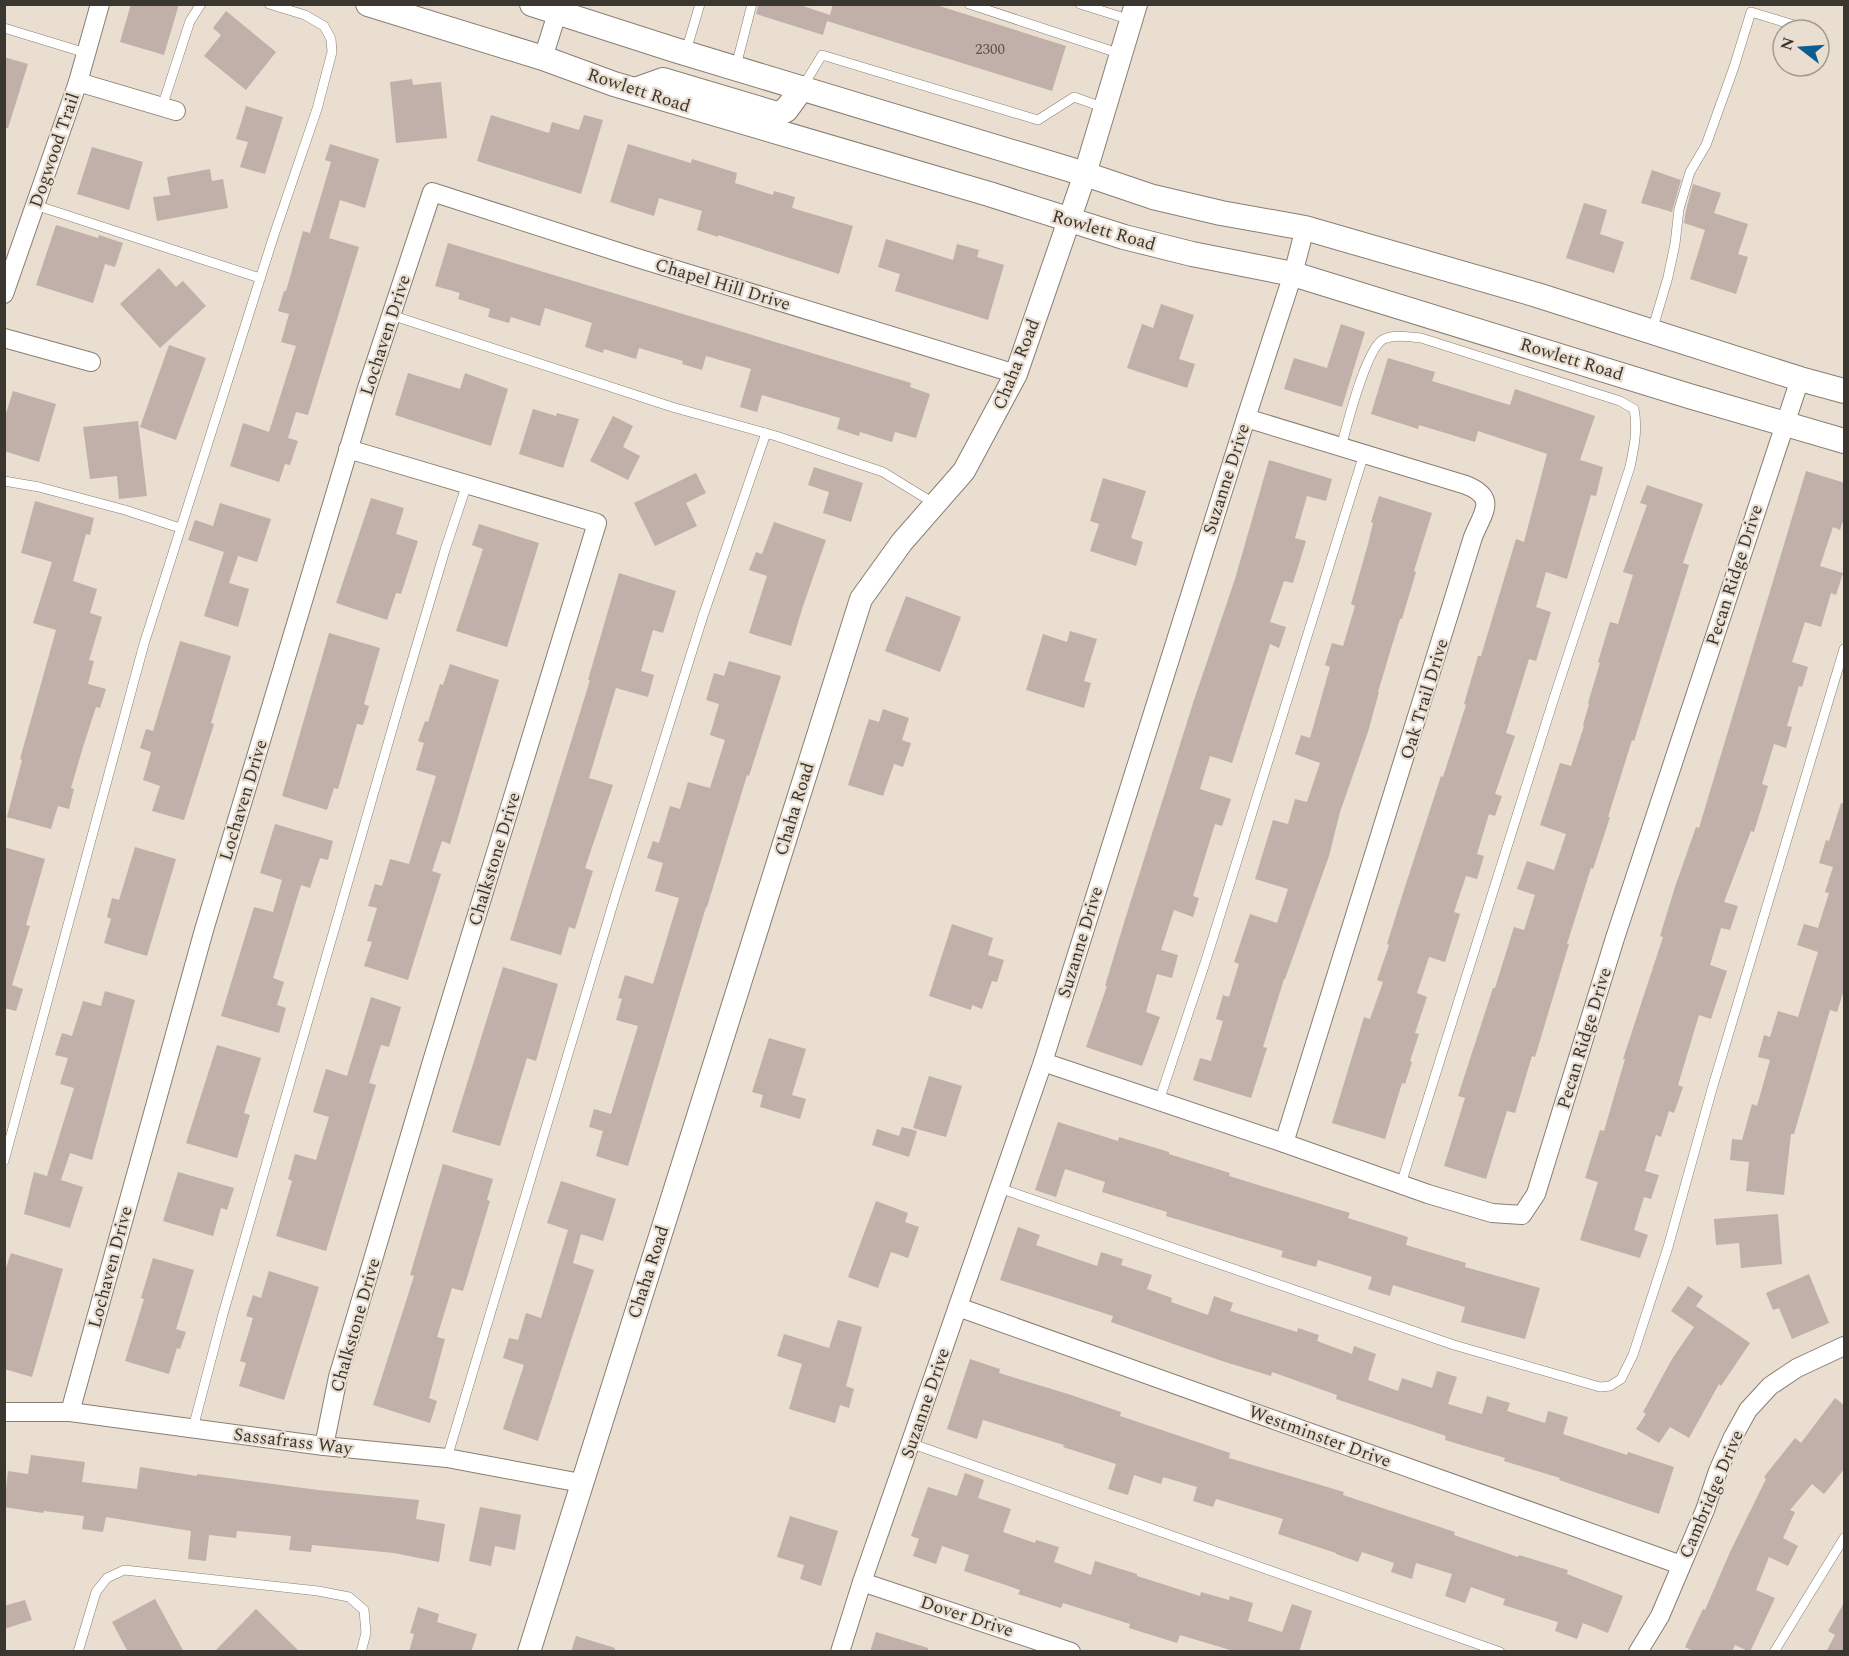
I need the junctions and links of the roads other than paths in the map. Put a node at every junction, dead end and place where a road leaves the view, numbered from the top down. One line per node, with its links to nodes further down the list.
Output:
1 (100, 4): 14 (street, Dogwood Trail)
2 (201, 4): 23 (lane)
3 (269, 4): 30 (lane)
4 (368, 4): 17 (main road, Rowlett Road)
5 (532, 4): 10 (main road)
6 (700, 4): 15 (lane)
7 (752, 4): 18 (lane)
8 (969, 4): 16 (lane)
9 (1080, 4): 11 (lane)
10 (558, 8): 15 (main road); 17 (street)
11 (1133, 12): 16 (street, Chaha Road)
12 (1771, 18): 33 (lane)
13 (4, 28): 14 (lane)
14 (86, 53): 19 (street, Dogwood Trail)
15 (685, 53): 18 (main road)
16 (1121, 54): 22 (street, Chaha Road)
17 (543, 58): 21 (main road, Rowlett Road)
18 (735, 68): 20 (main road)
19 (78, 82): 23 (street); 26 (street, Dogwood Trail)
20 (802, 88): 21 (main road); 22 (lane); 24 (main road)
21 (635, 90): 27 (main road, Rowlett Road)
22 (1105, 108): 24 (street, Chaha Road)
23 (169, 109)
24 (1085, 174): 27 (street, Chaha Road); 28 (main road)
25 (432, 192): 32 (street, Lochaven Drive); 36 (street, Chapel Hill Drive)
26 (35, 205): 30 (lane); 31 (street, Dogwood Trail)
27 (1069, 221): 29 (main road, Rowlett Road); 36 (street, Chaha Road)
28 (1305, 228): 29 (street, Suzanne Drive); 33 (main road)
29 (1293, 274): 39 (street, Suzanne Drive); 40 (main road, Rowlett Road)
30 (260, 278): 49 (lane)
31 (4, 294)
32 (391, 315): 41 (lane); 44 (street, Lochaven Drive)
33 (1652, 331): 37 (main road)
34 (4, 338): 35 (street)
35 (91, 362)
36 (1016, 374): 48 (street, Chaha Road)
37 (1800, 379): 38 (main road); 40 (street, Pecan Ridge Drive)
38 (1845, 391)
39 (1246, 418): 43 (street, Oak Trail Drive); 51 (street, Suzanne Drive)
40 (1785, 422): 42 (main road, Rowlett Road); 55 (street, Pecan Ridge Drive)
41 (766, 433): 48 (lane); 64 (lane)
42 (1845, 441)
43 (1341, 447): 45 (street, Oak Trail Drive); 55 (lane)
44 (348, 449): 47 (street, Chalkstone Drive); 60 (street, Lochaven Drive)
45 (1364, 454): 52 (lane); 53 (street, Oak Trail Drive)
46 (4, 481): 49 (lane)
47 (467, 484): 61 (lane); 63 (street, Chalkstone Drive)
48 (935, 504): 65 (street, Chaha Road)
49 (180, 528): 54 (lane)
50 (1845, 649): 56 (lane)
51 (1043, 1062): 52 (street, Pecan Ridge Drive); 56 (street, Suzanne Drive)
52 (1159, 1101): 53 (street, Pecan Ridge Drive)
53 (1284, 1143): 55 (street, Pecan Ridge Drive)
54 (4, 1161)
55 (1401, 1184)
56 (999, 1188): 57 (street, Suzanne Drive)
57 (958, 1307): 62 (street, Suzanne Drive); 67 (street, Westminster Drive)
58 (1845, 1346): 67 (street, Cambridge Drive)
59 (4, 1412): 60 (street, Sassafrass Way)
60 (70, 1412): 61 (street, Sassafrass Way)
61 (193, 1428): 63 (street, Sassafrass Way)
62 (910, 1443): 68 (street, Suzanne Drive); 74 (lane)
63 (324, 1446): 64 (street, Sassafrass Way)
64 (447, 1458): 65 (street, Sassafrass Way)
65 (581, 1483): 71 (street, Chaha Road)
66 (1845, 1538): 76 (lane)
67 (1682, 1565): 75 (street, Cambridge Drive)
68 (862, 1582): 72 (street, Suzanne Drive); 73 (street, Dover Drive)
69 (78, 1652): 70 (lane)
70 (361, 1652)
71 (530, 1652)
72 (840, 1652)
73 (1071, 1652)
74 (1500, 1652)
75 (1638, 1652)
76 (1774, 1652)

